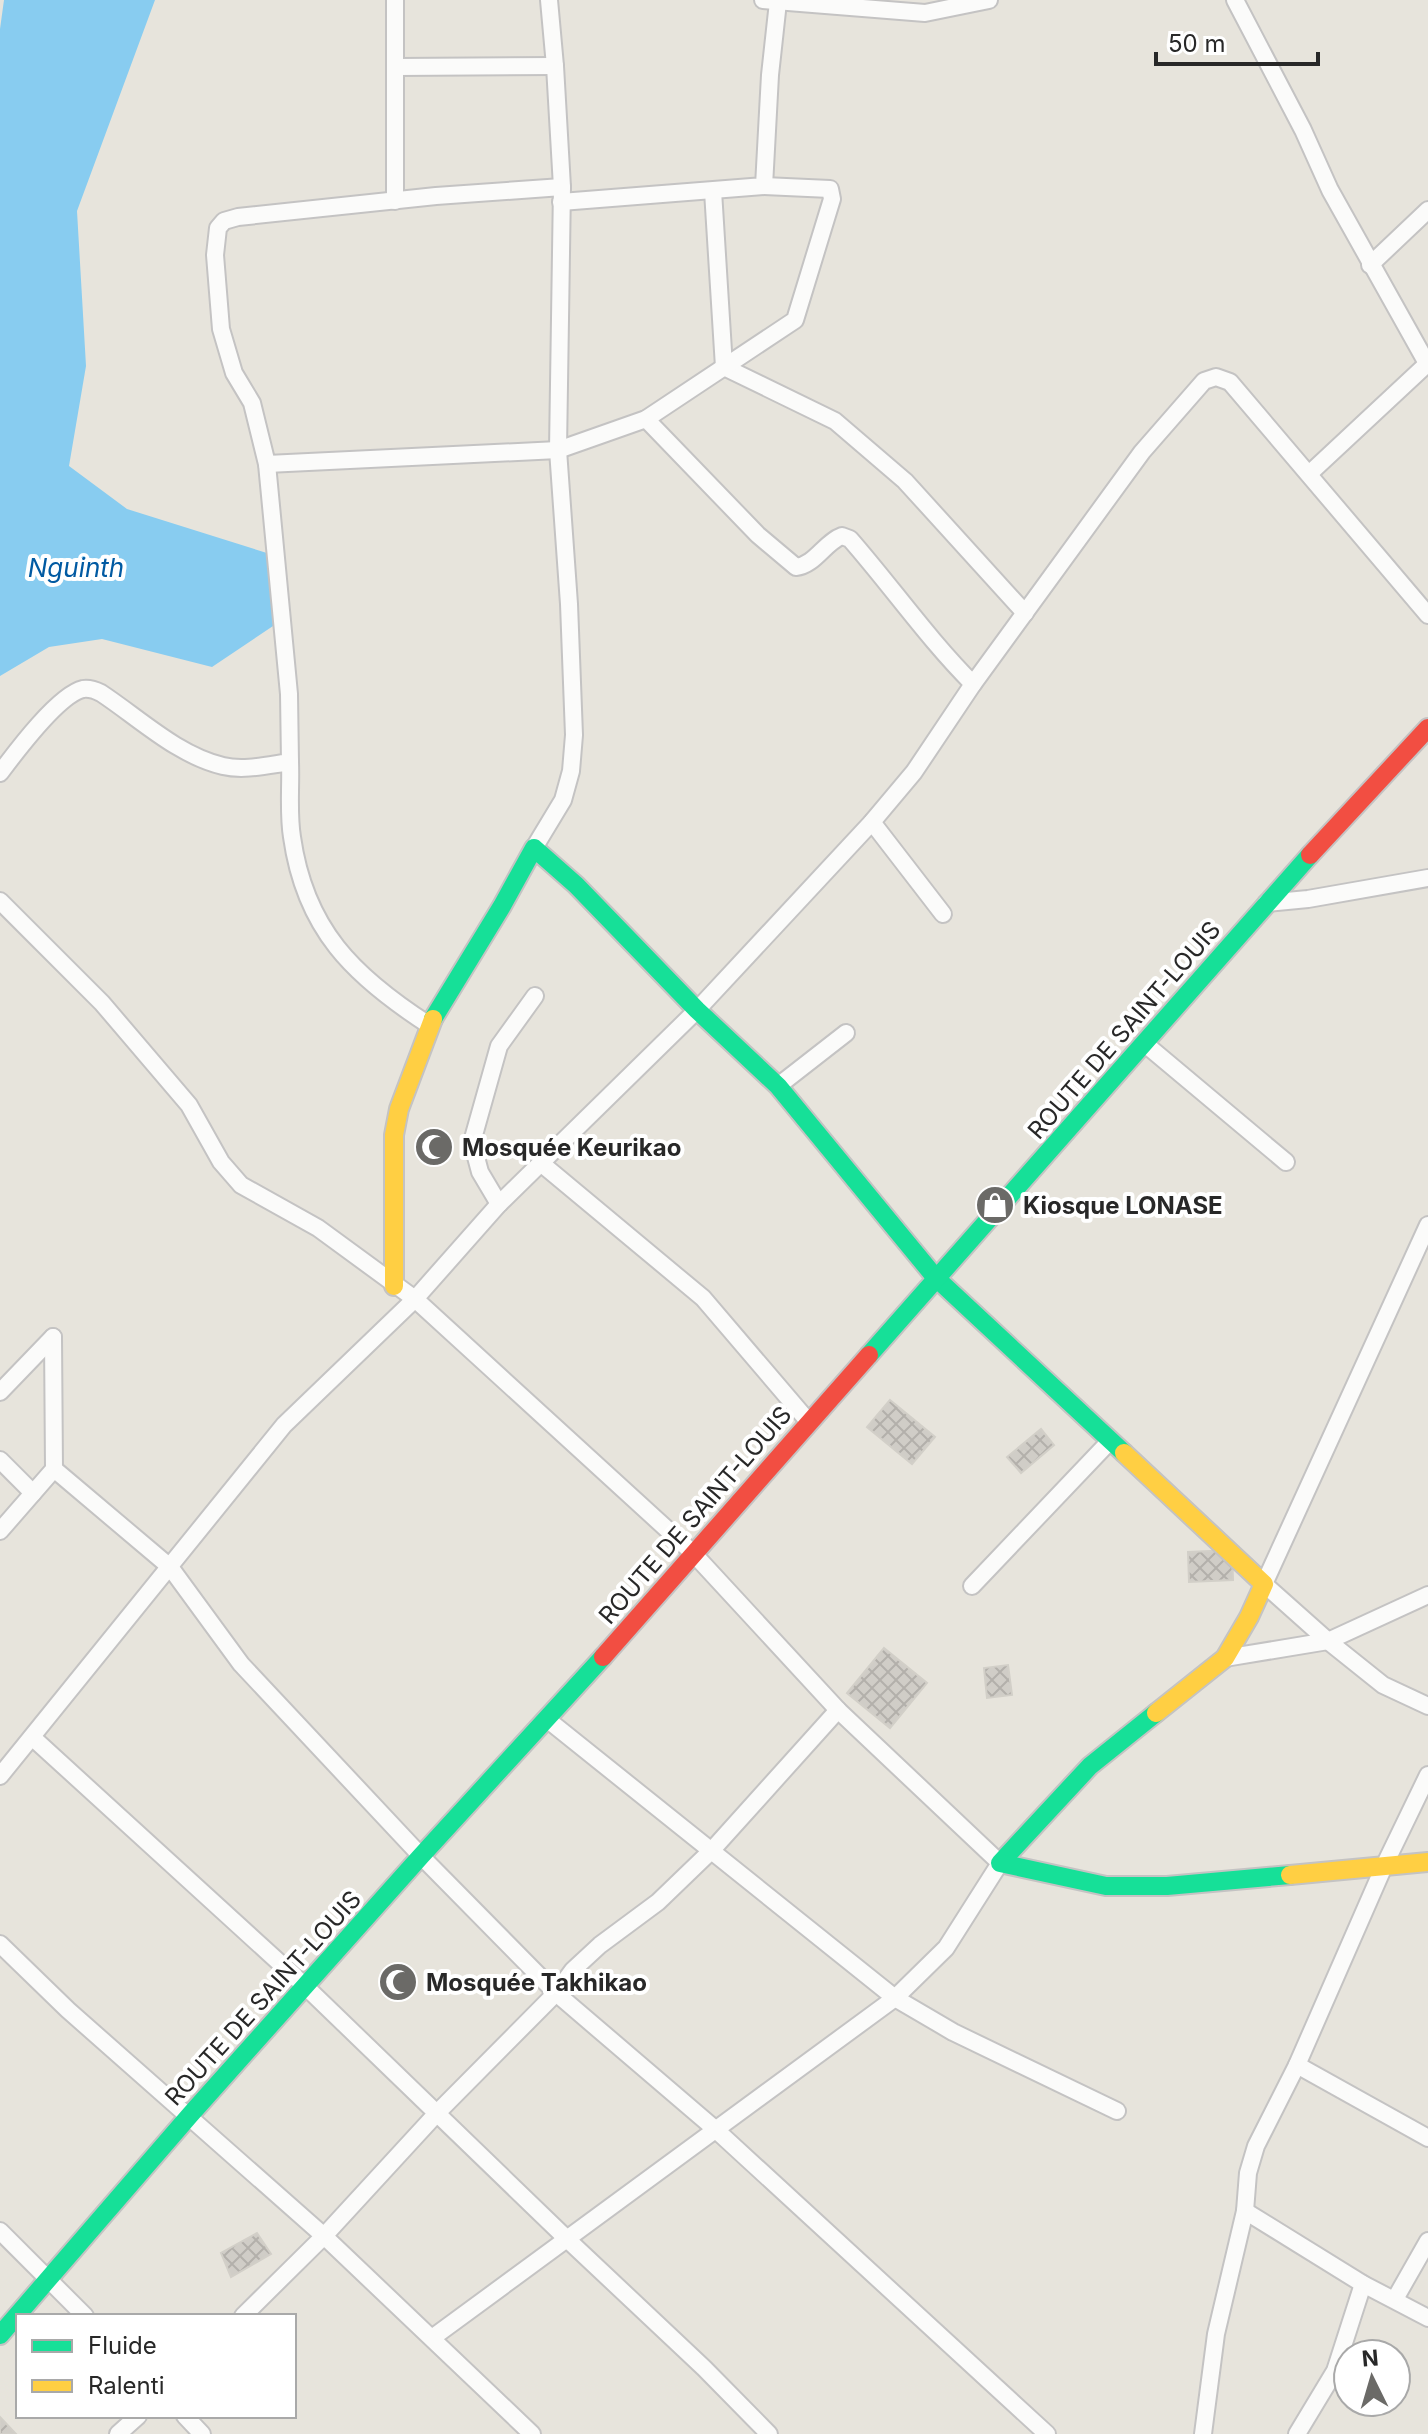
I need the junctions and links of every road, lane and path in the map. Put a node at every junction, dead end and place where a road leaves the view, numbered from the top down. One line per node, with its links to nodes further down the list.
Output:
1 (395, 0): 7 (street)
2 (549, 0): 6 (street)
3 (989, 0): 5 (street)
4 (1235, 0): 13 (street)
5 (771, 1): 8 (street)
6 (555, 66): 7 (street); 10 (street)
7 (397, 67): 11 (street)
8 (764, 186): 9 (street); 15 (street)
9 (713, 191): 10 (street); 15 (street)
10 (561, 195): 11 (street); 17 (street)
11 (395, 201): 18 (street)
12 (1428, 210): 13 (street)
13 (1370, 265): 14 (street)
14 (1428, 364): 19 (street)
15 (724, 367): 16 (street); 20 (street)
16 (646, 419): 17 (street); 22 (street)
17 (558, 450): 18 (street); 27 (street)
18 (267, 464): 24 (street)
19 (1309, 474): 20 (street); 21 (street)
20 (1025, 613): 22 (street)
21 (1428, 615)
22 (973, 684): 26 (street)
23 (1428, 728): 30 (street, ROUTE DE SAINT-LOUIS)
24 (290, 762): 25 (street); 34 (street)
25 (0, 773)
26 (872, 822): 31 (street); 33 (street)
27 (534, 848): 33 (street); 34 (street)
28 (1428, 878): 30 (street)
29 (0, 901): 43 (street)
30 (1266, 903): 36 (street, ROUTE DE SAINT-LOUIS)
31 (943, 914)
32 (535, 996): 40 (street)
33 (697, 1010): 37 (street); 39 (street)
34 (429, 1025): 43 (street)
35 (846, 1033): 37 (street)
36 (1144, 1043): 38 (street); 42 (street, ROUTE DE SAINT-LOUIS)
37 (778, 1086): 42 (street)
38 (1286, 1162)
39 (542, 1164): 40 (street); 46 (street)
40 (499, 1204): 44 (street)
41 (1428, 1225): 54 (street)
42 (935, 1277): 46 (street, ROUTE DE SAINT-LOUIS); 47 (street)
43 (394, 1286): 44 (street)
44 (415, 1299): 52 (street); 53 (street)
45 (0, 1392): 49 (street)
46 (808, 1421): 52 (street, ROUTE DE SAINT-LOUIS)
47 (1110, 1441): 54 (street); 55 (street)
48 (0, 1460): 50 (street)
49 (54, 1469): 50 (street); 53 (street)
50 (33, 1493): 51 (street)
51 (0, 1531)
52 (693, 1553): 60 (street); 61 (street, ROUTE DE SAINT-LOUIS)
53 (170, 1567): 62 (street); 66 (street)
54 (1264, 1584): 57 (street); 58 (street)
55 (972, 1586)
56 (1428, 1595): 57 (street)
57 (1328, 1641): 58 (street); 59 (street)
58 (1225, 1658): 68 (street)
59 (1428, 1706)
60 (838, 1710): 65 (street); 68 (street)
61 (548, 1720): 65 (street); 66 (street, ROUTE DE SAINT-LOUIS)
62 (32, 1737): 64 (street); 71 (street)
63 (1428, 1775): 69 (street)
64 (0, 1776)
65 (712, 1850): 72 (street); 73 (street)
66 (421, 1856): 71 (street, ROUTE DE SAINT-LOUIS); 72 (street)
67 (1428, 1862): 69 (street)
68 (1000, 1863): 69 (street); 73 (street)
69 (1385, 1864): 74 (street)
70 (0, 1944): 77 (street)
71 (305, 1986): 76 (street); 77 (street, ROUTE DE SAINT-LOUIS)
72 (556, 1993): 76 (street); 78 (street)
73 (895, 1998): 75 (street); 78 (street)
74 (1297, 2065): 79 (street); 80 (street)
75 (1117, 2111)
76 (438, 2112): 82 (street); 83 (street)
77 (190, 2115): 82 (street); 85 (street, ROUTE DE SAINT-LOUIS)
78 (715, 2129): 83 (street); 101 (street)
79 (1428, 2138)
80 (1245, 2211): 86 (street); 102 (street)
81 (0, 2231): 85 (street)
82 (324, 2236): 90 (street); 94 (street)
83 (568, 2240): 94 (street); 100 (street)
84 (1428, 2241): 87 (street)
85 (48, 2281): 88 (street, ROUTE DE SAINT-LOUIS); 89 (street)
86 (1363, 2284): 87 (street); 103 (street)
87 (1395, 2299): 92 (street)
88 (19, 2314)
89 (83, 2314)
90 (245, 2314)
91 (16, 2317): 93 (street, ROUTE DE SAINT-LOUIS)
92 (1428, 2318)
93 (0, 2335)
94 (432, 2338): 99 (street)
95 (136, 2418): 97 (street)
96 (187, 2418): 98 (street)
97 (118, 2434)
98 (202, 2434)
99 (532, 2434)
100 (769, 2434)
101 (1047, 2434)
102 (1203, 2434)
103 (1297, 2434)

